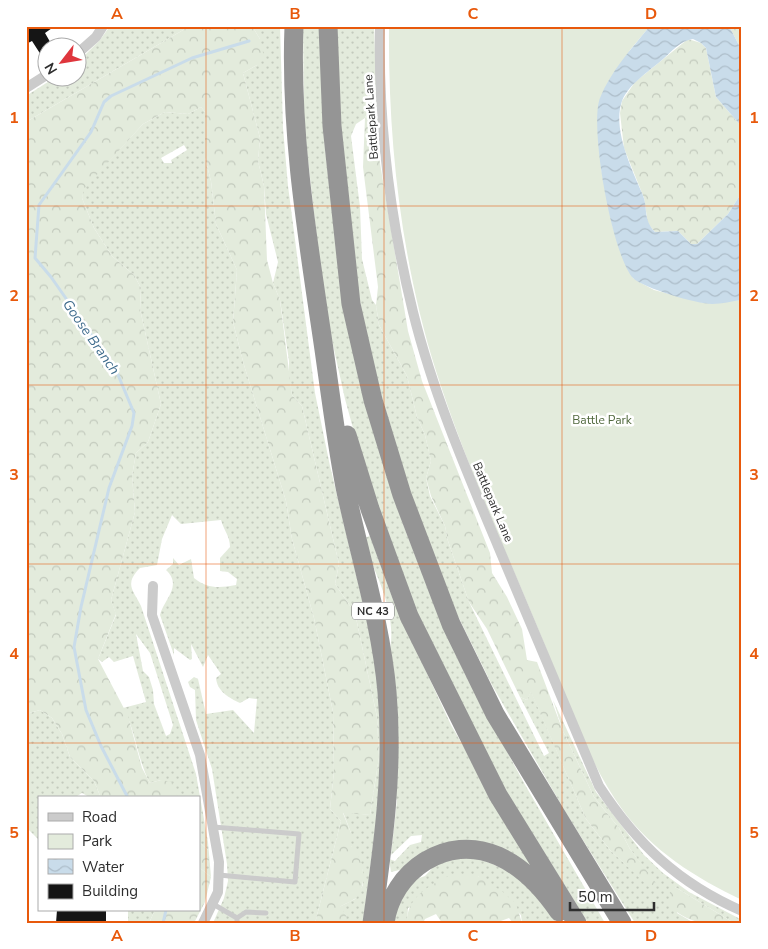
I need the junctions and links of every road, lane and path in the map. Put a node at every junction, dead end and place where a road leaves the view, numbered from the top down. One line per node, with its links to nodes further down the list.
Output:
1 (103, 26): 5 (street)
2 (294, 26): 8 (highway)
3 (328, 26): 21 (highway)
4 (380, 26): 13 (street, Battlepark Lane)
5 (88, 44)
6 (38, 80): 7 (street)
7 (26, 88)
8 (317, 302): 17 (highway, NC 43); 20 (highway)
9 (153, 586): 10 (street)
10 (213, 827): 11 (street); 11 (lane)
11 (219, 875): 12 (street)
12 (213, 904): 15 (lane); 16 (street)
13 (742, 911)
14 (266, 913): 15 (lane)
15 (237, 920)
16 (203, 923)
17 (372, 923)
18 (385, 923): 19 (highway)
19 (567, 923)
20 (577, 923)
21 (622, 923)

